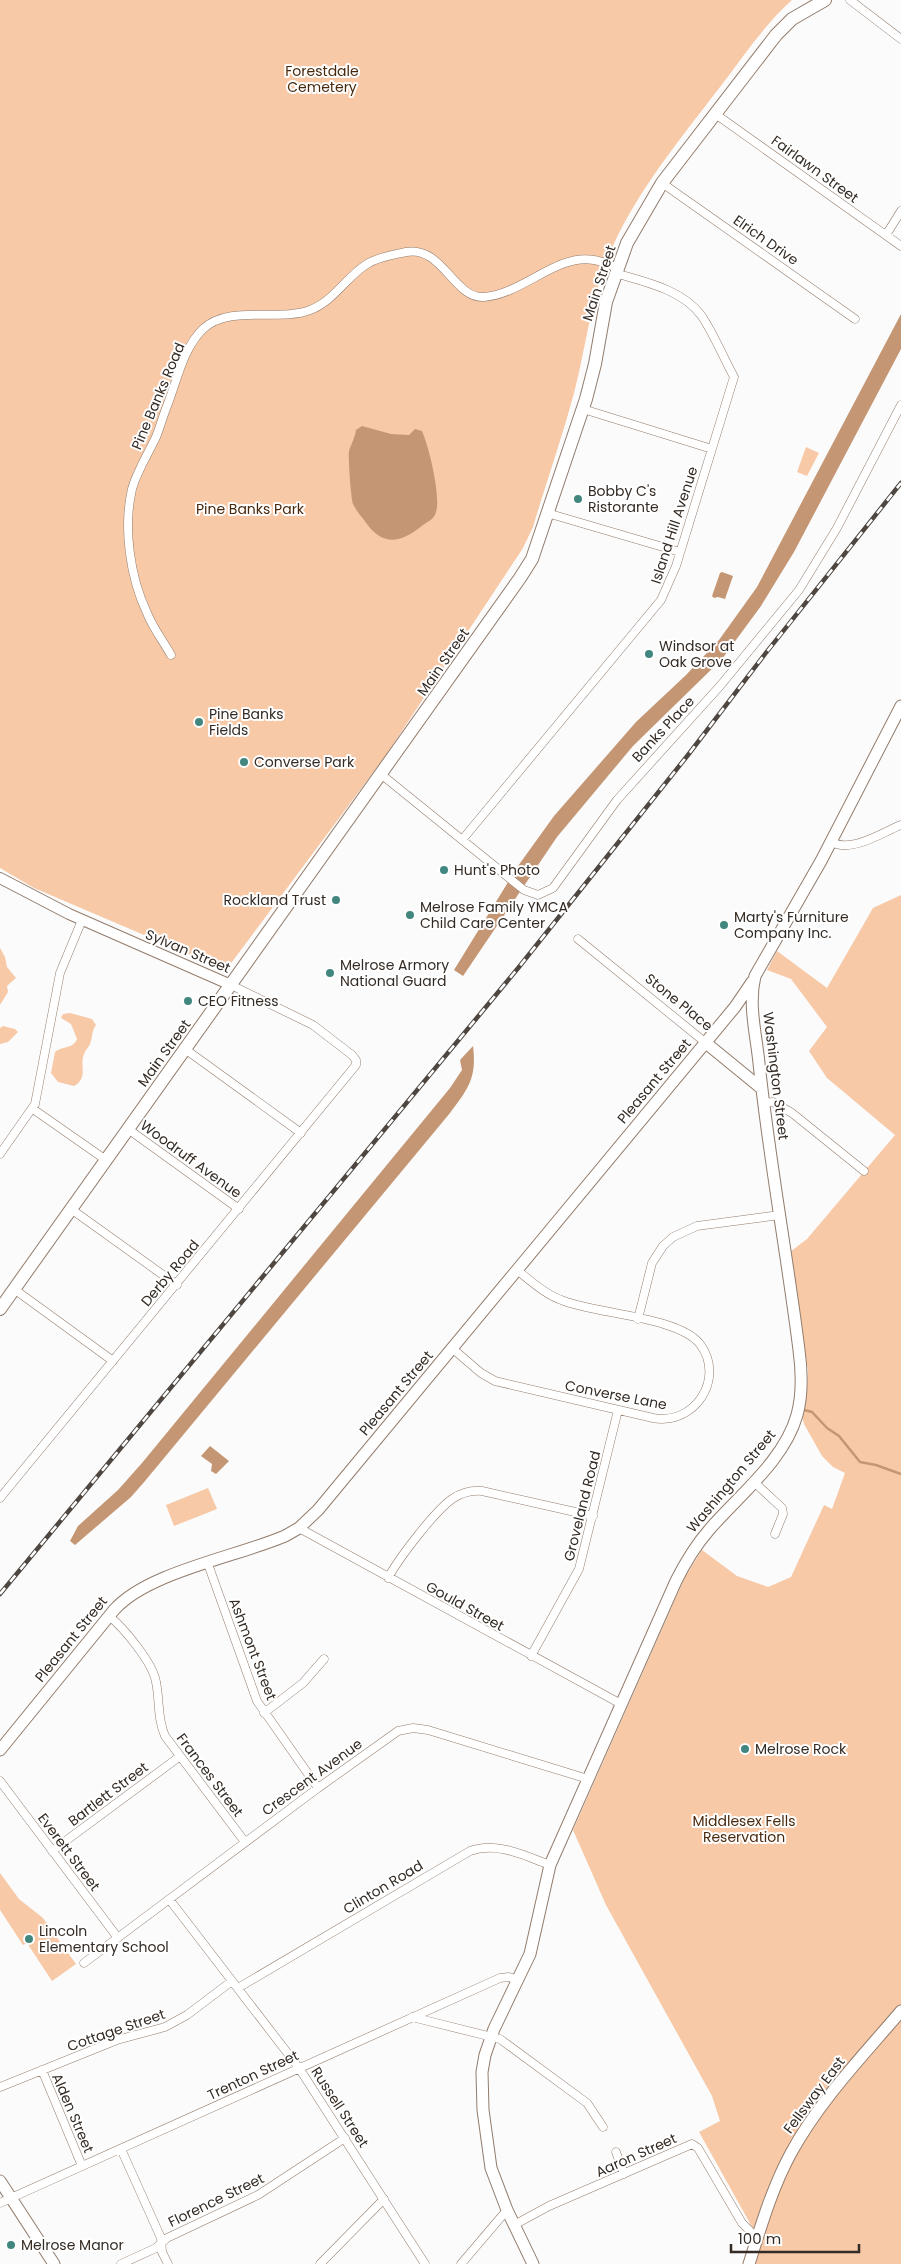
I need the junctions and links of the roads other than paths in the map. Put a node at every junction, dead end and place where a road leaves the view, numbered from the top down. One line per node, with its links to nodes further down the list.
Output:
1 (825, 0): 4 (main road, Main Street)
2 (850, 0): 3 (street)
3 (901, 39)
4 (714, 113): 5 (main road, Main Street); 7 (street, Fairlawn Street)
5 (662, 183): 9 (main road, Main Street); 10 (street, Elrich Drive)
6 (901, 211): 7 (street)
7 (886, 235): 8 (street, Fairlawn Street)
8 (901, 246)
9 (616, 270): 12 (main road, Main Street); 13 (street, Island Hill Avenue); 16 (street, Pine Banks Road)
10 (856, 319)
11 (901, 405): 20 (street, Banks Place)
12 (583, 408): 13 (street); 14 (main road, Main Street)
13 (712, 449): 15 (street, Island Hill Avenue)
14 (547, 512): 15 (street); 18 (main road, Main Street)
15 (680, 552): 20 (street, Island Hill Avenue)
16 (172, 655)
17 (901, 706): 21 (main road, Washington Street)
18 (382, 775): 20 (street, Banks Place); 26 (main road, Main Street)
19 (901, 825): 21 (street)
20 (462, 840)
21 (831, 842): 25 (main road, Washington Street)
22 (0, 878): 23 (street, Sylvan Street)
23 (82, 920): 26 (street, Sylvan Street); 32 (street)
24 (578, 939): 27 (street, Stone Place)
25 (756, 976): 27 (main road, Pleasant Street); 30 (main road, Washington Street)
26 (231, 985): 28 (main road, Main Street); 29 (street, Sylvan Street)
27 (706, 1043): 30 (main road, Stone Place); 41 (main road, Pleasant Street)
28 (185, 1049): 33 (main road, Main Street); 34 (street)
29 (356, 1062): 34 (street, Derby Road)
30 (761, 1088): 31 (main road, Washington Street)
31 (763, 1103): 37 (street); 40 (main road, Washington Street)
32 (33, 1109): 35 (street); 36 (street)
33 (128, 1129): 36 (main road, Main Street); 39 (street, Woodruff Avenue)
34 (301, 1133): 39 (street, Derby Road)
35 (0, 1154)
36 (106, 1160): 38 (main road, Main Street)
37 (864, 1171)
38 (71, 1209): 42 (street); 43 (main road, Main Street)
39 (239, 1209): 42 (street, Derby Road)
40 (780, 1214): 45 (street); 49 (main road, Washington Street)
41 (517, 1270): 45 (street, Converse Lane); 46 (main road, Pleasant Street)
42 (176, 1285): 47 (street, Derby Road)
43 (14, 1289): 44 (main road, Main Street); 47 (street)
44 (0, 1309)
45 (638, 1319): 48 (street, Converse Lane)
46 (452, 1349): 48 (street, Converse Lane); 52 (main road, Pleasant Street)
47 (113, 1361): 50 (street, Derby Road)
48 (618, 1410): 51 (street, Groveland Road)
49 (753, 1482): 53 (street); 59 (main road, Washington Street)
50 (0, 1498)
51 (593, 1516): 55 (street); 57 (street, Groveland Road)
52 (298, 1528): 54 (main road, Pleasant Street); 55 (street, Gould Street)
53 (775, 1534)
54 (208, 1564): 56 (main road, Pleasant Street); 60 (street, Ashmont Street)
55 (388, 1578): 57 (street, Gould Street)
56 (109, 1616): 61 (main road, Pleasant Street); 62 (street, Frances Street)
57 (531, 1656): 59 (street, Gould Street)
58 (324, 1659): 60 (street)
59 (621, 1704): 63 (main road, Washington Street)
60 (264, 1713): 65 (street, Ashmont Street)
61 (0, 1750)
62 (179, 1757): 66 (street, Frances Street); 67 (street, Bartlett Street)
63 (588, 1779): 65 (street, Crescent Avenue); 68 (main road, Washington Street)
64 (0, 1781): 67 (street, Everett Street)
65 (318, 1788): 66 (street, Crescent Avenue)
66 (245, 1842): 69 (street, Crescent Avenue)
67 (52, 1850): 70 (street, Everett Street)
68 (550, 1865): 72 (main road, Washington Street); 73 (street, Clinton Road)
69 (169, 1899): 70 (street, Crescent Avenue); 73 (street, Russell Street)
70 (118, 1938): 71 (street, Crescent Avenue)
71 (84, 1963)
72 (519, 1980): 75 (street, Trenton Street); 76 (main road, Washington Street)
73 (235, 1984): 77 (street, Russell Street); 78 (street, Cottage Street)
74 (901, 2011): 92 (main road, Fellsway East)
75 (412, 2018): 76 (street); 77 (street, Trenton Street)
76 (491, 2036): 80 (street); 90 (main road, Washington Street)
77 (299, 2068): 81 (street, Russell Street); 82 (street, Trenton Street)
78 (42, 2070): 79 (street, Cottage Street); 84 (street, Alden Street)
79 (0, 2087)
80 (603, 2127)
81 (346, 2138): 88 (street, Russell Street); 93 (street, Florence Street)
82 (121, 2149): 84 (street, Trenton Street); 93 (street)
83 (616, 2152): 85 (street)
84 (82, 2166): 87 (street, Trenton Street)
85 (624, 2174): 91 (street, Aaron Street); 92 (street, Aaron Street)
86 (0, 2181): 87 (main road)
87 (11, 2198): 89 (street, Trenton Street); 94 (main road)
88 (384, 2199): 97 (street); 98 (street, Russell Street)
89 (0, 2204)
90 (507, 2210): 91 (main road, Washington Street); 99 (street)
91 (514, 2225): 100 (main road, Washington Street)
92 (758, 2238): 101 (main road, Fellsway East)
93 (161, 2244): 95 (street, Florence Street); 96 (street)
94 (54, 2264)
95 (121, 2264)
96 (168, 2264)
97 (320, 2264)
98 (425, 2264)
99 (461, 2264)
100 (532, 2264)
101 (749, 2264)

